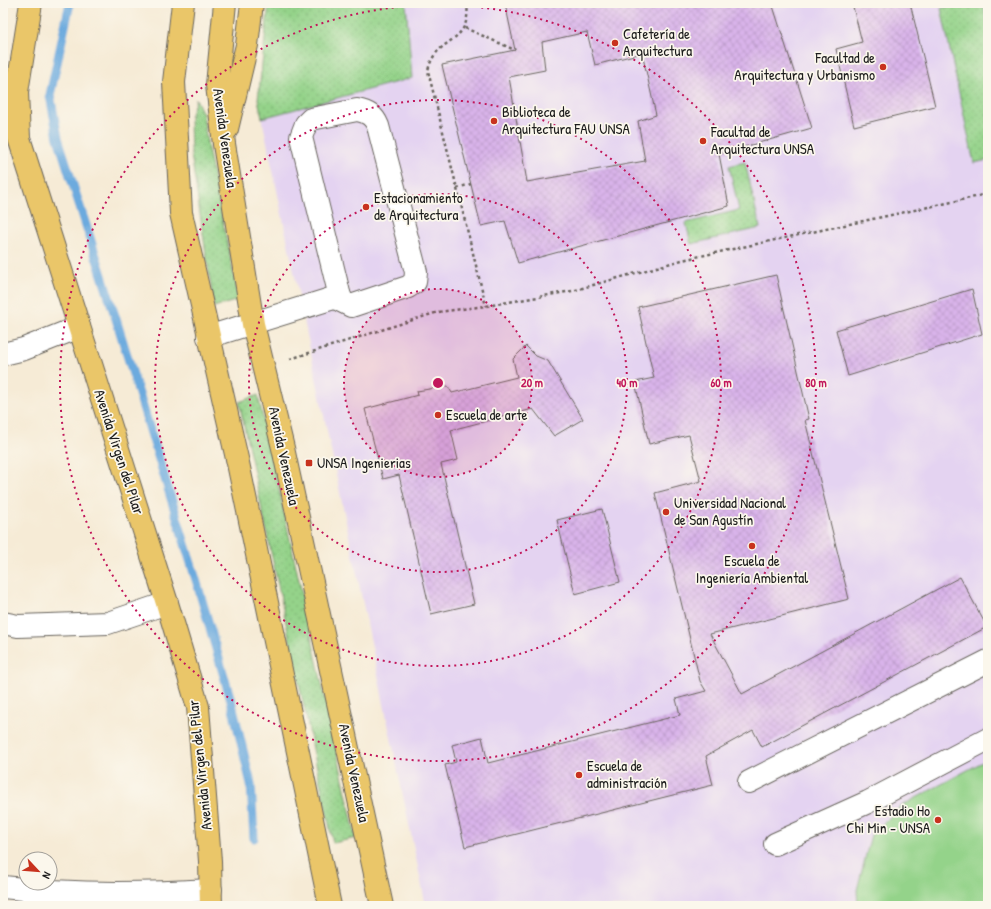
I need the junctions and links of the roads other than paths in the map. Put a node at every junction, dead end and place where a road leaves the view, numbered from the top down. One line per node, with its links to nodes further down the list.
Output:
1 (31, 3): 8 (main road, Avenida Virgen del Pilar)
2 (183, 3): 9 (main road)
3 (225, 3): 5 (main road, Avenida Venezuela)
4 (252, 3): 5 (main road)
5 (224, 144): 7 (main road, Avenida Venezuela)
6 (340, 296): 6 (street); 7 (street)
7 (253, 324): 9 (street); 20 (main road, Avenida Venezuela)
8 (79, 327): 10 (street); 11 (main road, Avenida Virgen del Pilar)
9 (208, 337): 19 (main road)
10 (3, 354)
11 (167, 603): 12 (street); 18 (main road, Avenida Virgen del Pilar)
12 (3, 623)
13 (988, 661): 15 (street)
14 (988, 739): 16 (street)
15 (749, 782)
16 (776, 844)
17 (3, 887): 18 (street)
18 (211, 898)
19 (330, 906)
20 (382, 906)

